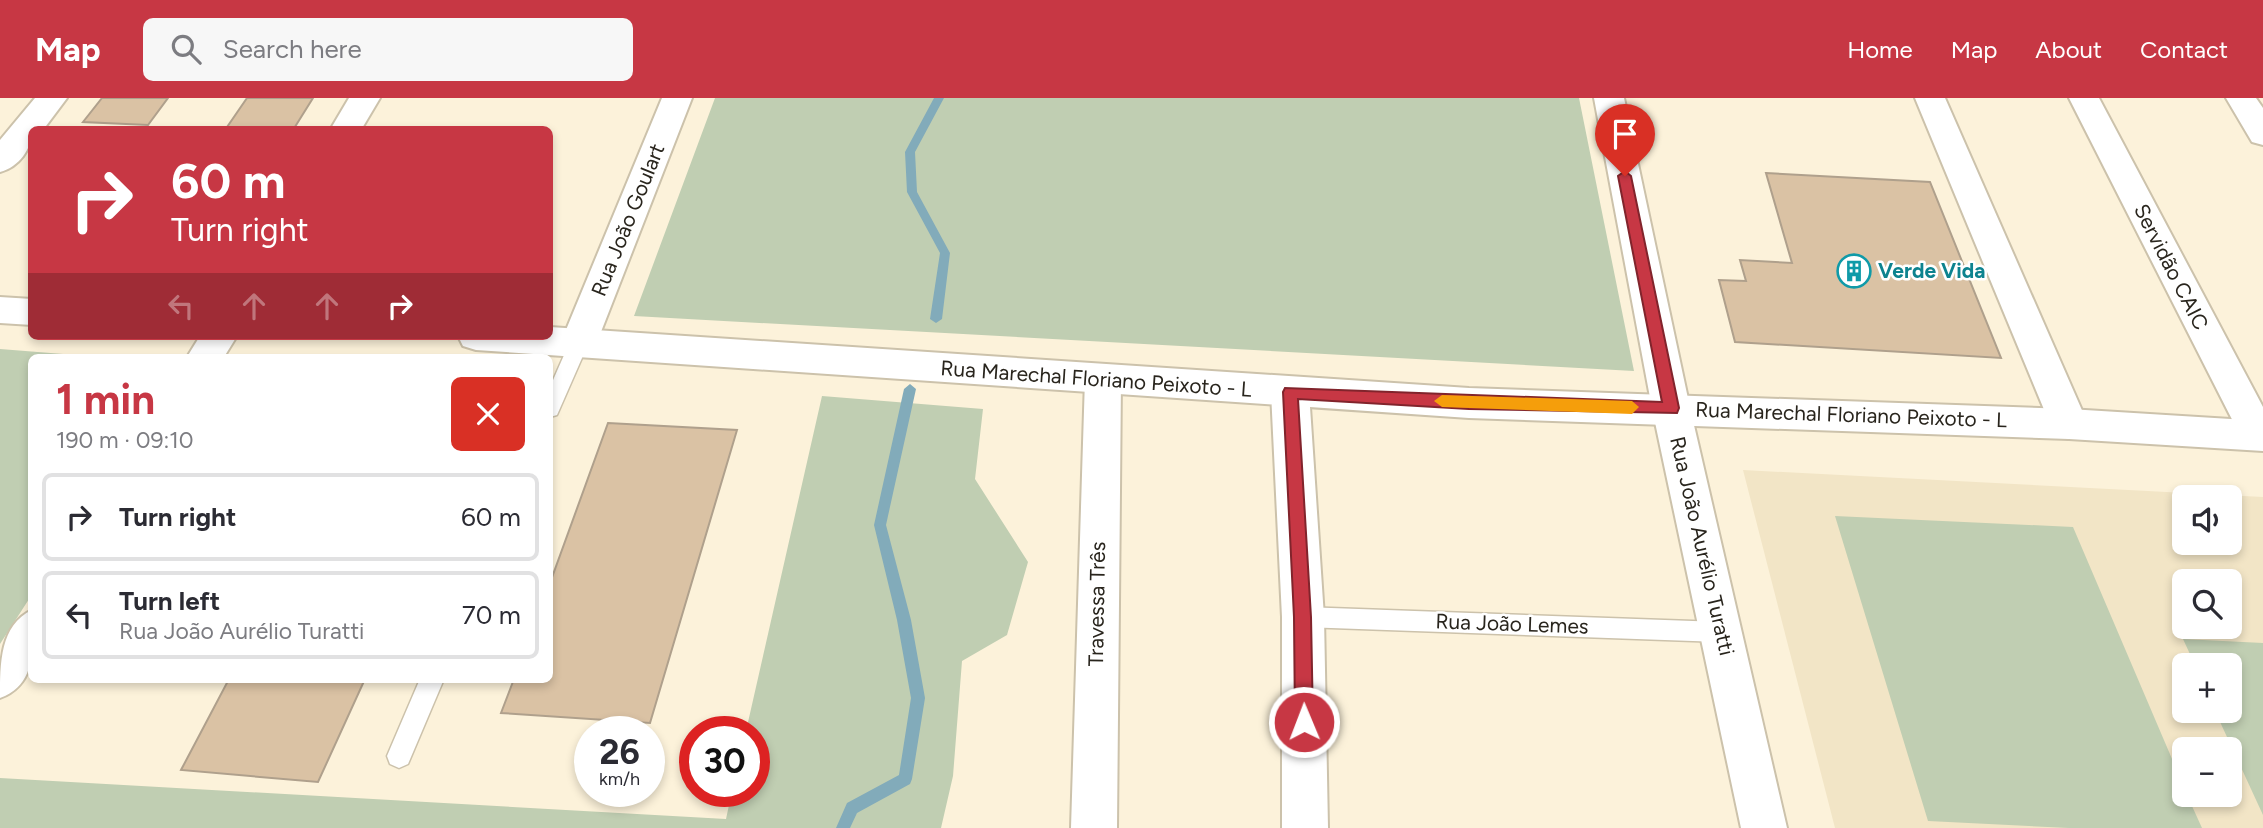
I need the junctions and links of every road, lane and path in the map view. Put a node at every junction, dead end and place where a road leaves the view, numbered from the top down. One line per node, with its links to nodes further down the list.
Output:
1 (52, 98): 8 (street)
2 (365, 98): 9 (street)
3 (677, 98): 16 (street, Rua João Goulart)
4 (1609, 98): 20 (street, Rua João Aurélio Turatti)
5 (1930, 98): 21 (street)
6 (2084, 98): 22 (street, Servidão CAIC)
7 (2241, 98): 11 (street)
8 (29, 126)
9 (348, 126)
10 (28, 127): 12 (street)
11 (2263, 134)
12 (0, 160)
13 (0, 310): 14 (street)
14 (28, 312)
15 (545, 340): 16 (street, Rua Marechal Floriano Peixoto - L)
16 (579, 342): 17 (street, Rua Marechal Floriano Peixoto - L); 19 (lane)
17 (1103, 379): 18 (street, Rua Marechal Floriano Peixoto - L); 29 (street, Travessa Três)
18 (1290, 392): 20 (street, Rua Marechal Floriano Peixoto - L); 23 (street)
19 (553, 402)
20 (1671, 408): 21 (street, Rua Marechal Floriano Peixoto - L); 24 (street, Rua João Aurélio Turatti)
21 (2068, 424): 22 (street, Rua Marechal Floriano Peixoto - L)
22 (2261, 436)
23 (1303, 617): 24 (lane, Rua João Lemes); 30 (street)
24 (1721, 632): 31 (street, Rua João Aurélio Turatti)
25 (28, 635): 26 (street)
26 (0, 678)
27 (430, 683): 28 (lane)
28 (399, 756)
29 (1094, 828)
30 (1305, 828)
31 (1764, 828)

